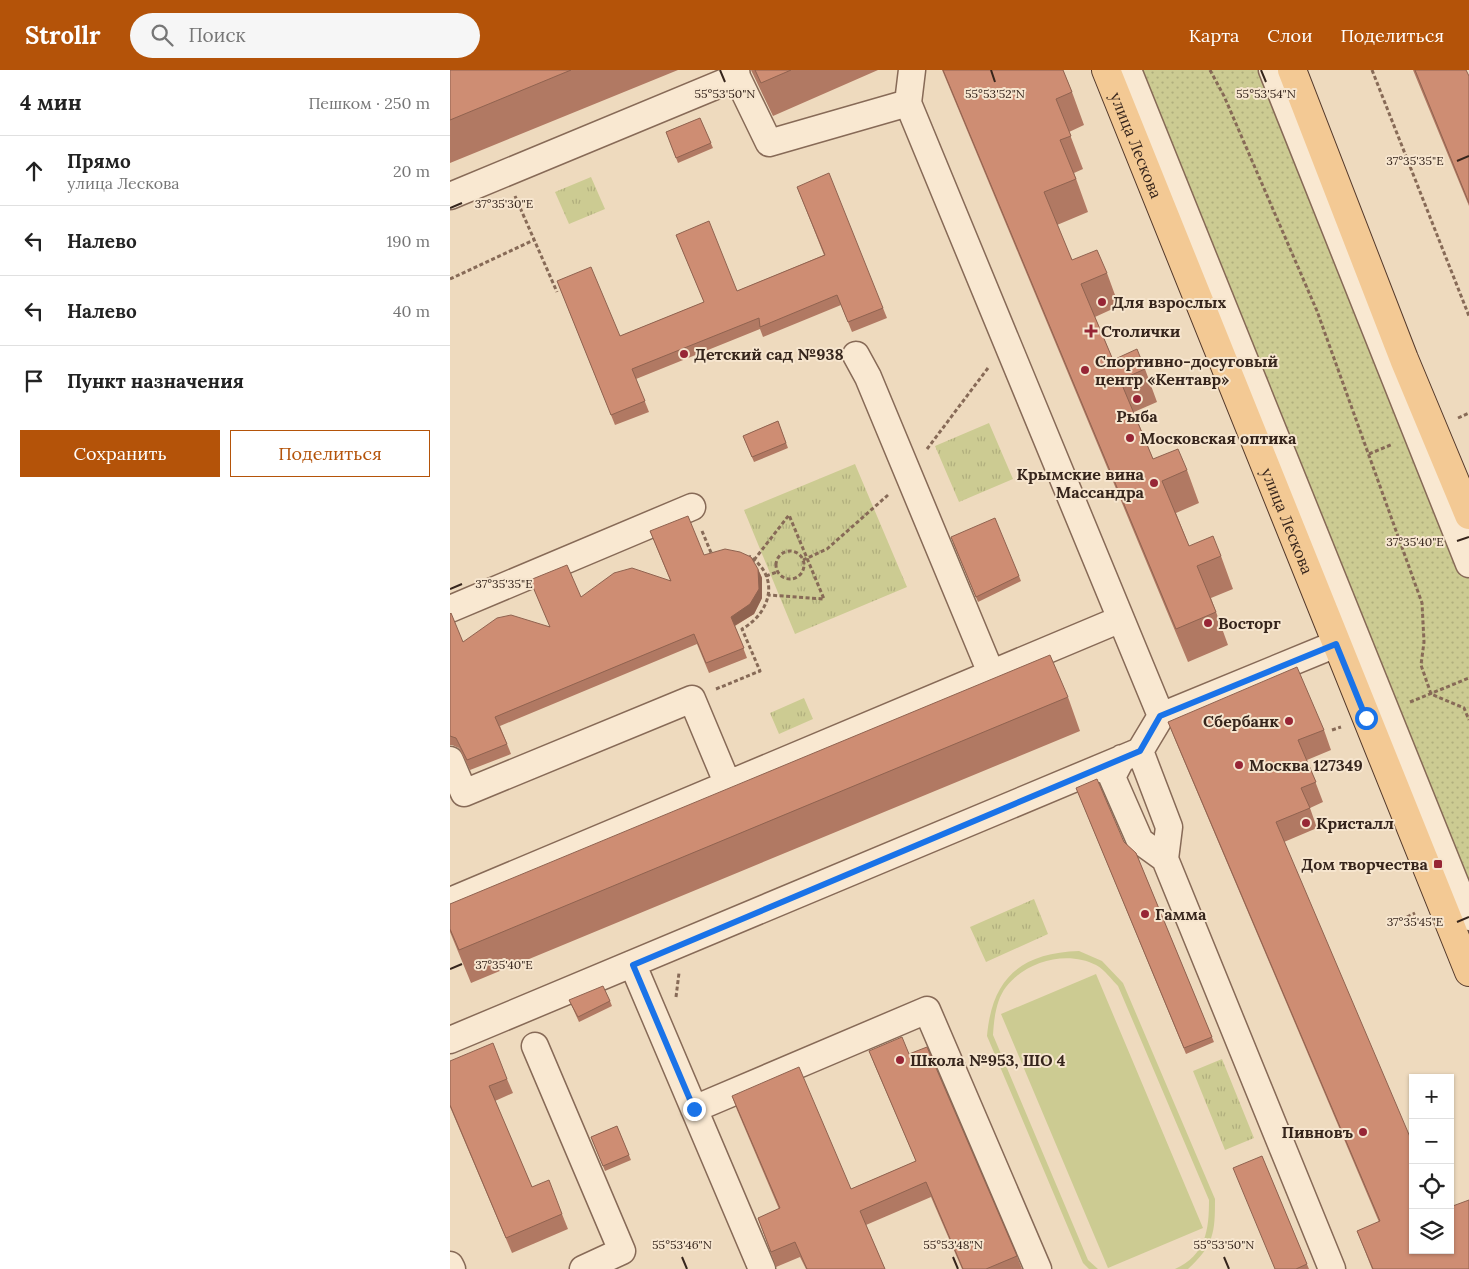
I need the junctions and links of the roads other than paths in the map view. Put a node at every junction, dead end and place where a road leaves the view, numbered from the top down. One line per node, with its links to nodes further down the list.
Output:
1 (912, 70): 7 (lane)
2 (1106, 70): 15 (main road, улица Лескова)
3 (1128, 70): 23 (lane, улица Лескова)
4 (1272, 70): 12 (lane)
5 (1292, 70): 11 (main road)
6 (737, 74): 7 (lane); 8 (lane)
7 (908, 103): 14 (lane)
8 (450, 196)
9 (856, 355): 16 (lane)
10 (692, 507): 13 (lane)
11 (1469, 515)
12 (1469, 564)
13 (450, 609)
14 (1121, 619): 16 (lane); 17 (lane)
15 (1336, 644): 17 (lane); 25 (main road, улица Лескова)
16 (992, 673): 20 (lane)
17 (1160, 716): 18 (lane)
18 (1131, 755): 21 (lane); 21 (lane); 24 (lane)
19 (450, 760): 20 (lane)
20 (728, 784): 22 (lane)
21 (1165, 859): 34 (lane)
22 (450, 902)
23 (1469, 917)
24 (633, 965): 26 (lane); 28 (lane)
25 (1469, 972)
26 (450, 1040)
27 (535, 1046): 31 (lane)
28 (694, 1109): 32 (lane); 33 (lane)
29 (450, 1265): 30 (lane)
30 (452, 1269)
31 (583, 1269)
32 (762, 1269)
33 (1038, 1269)
34 (1332, 1269)

